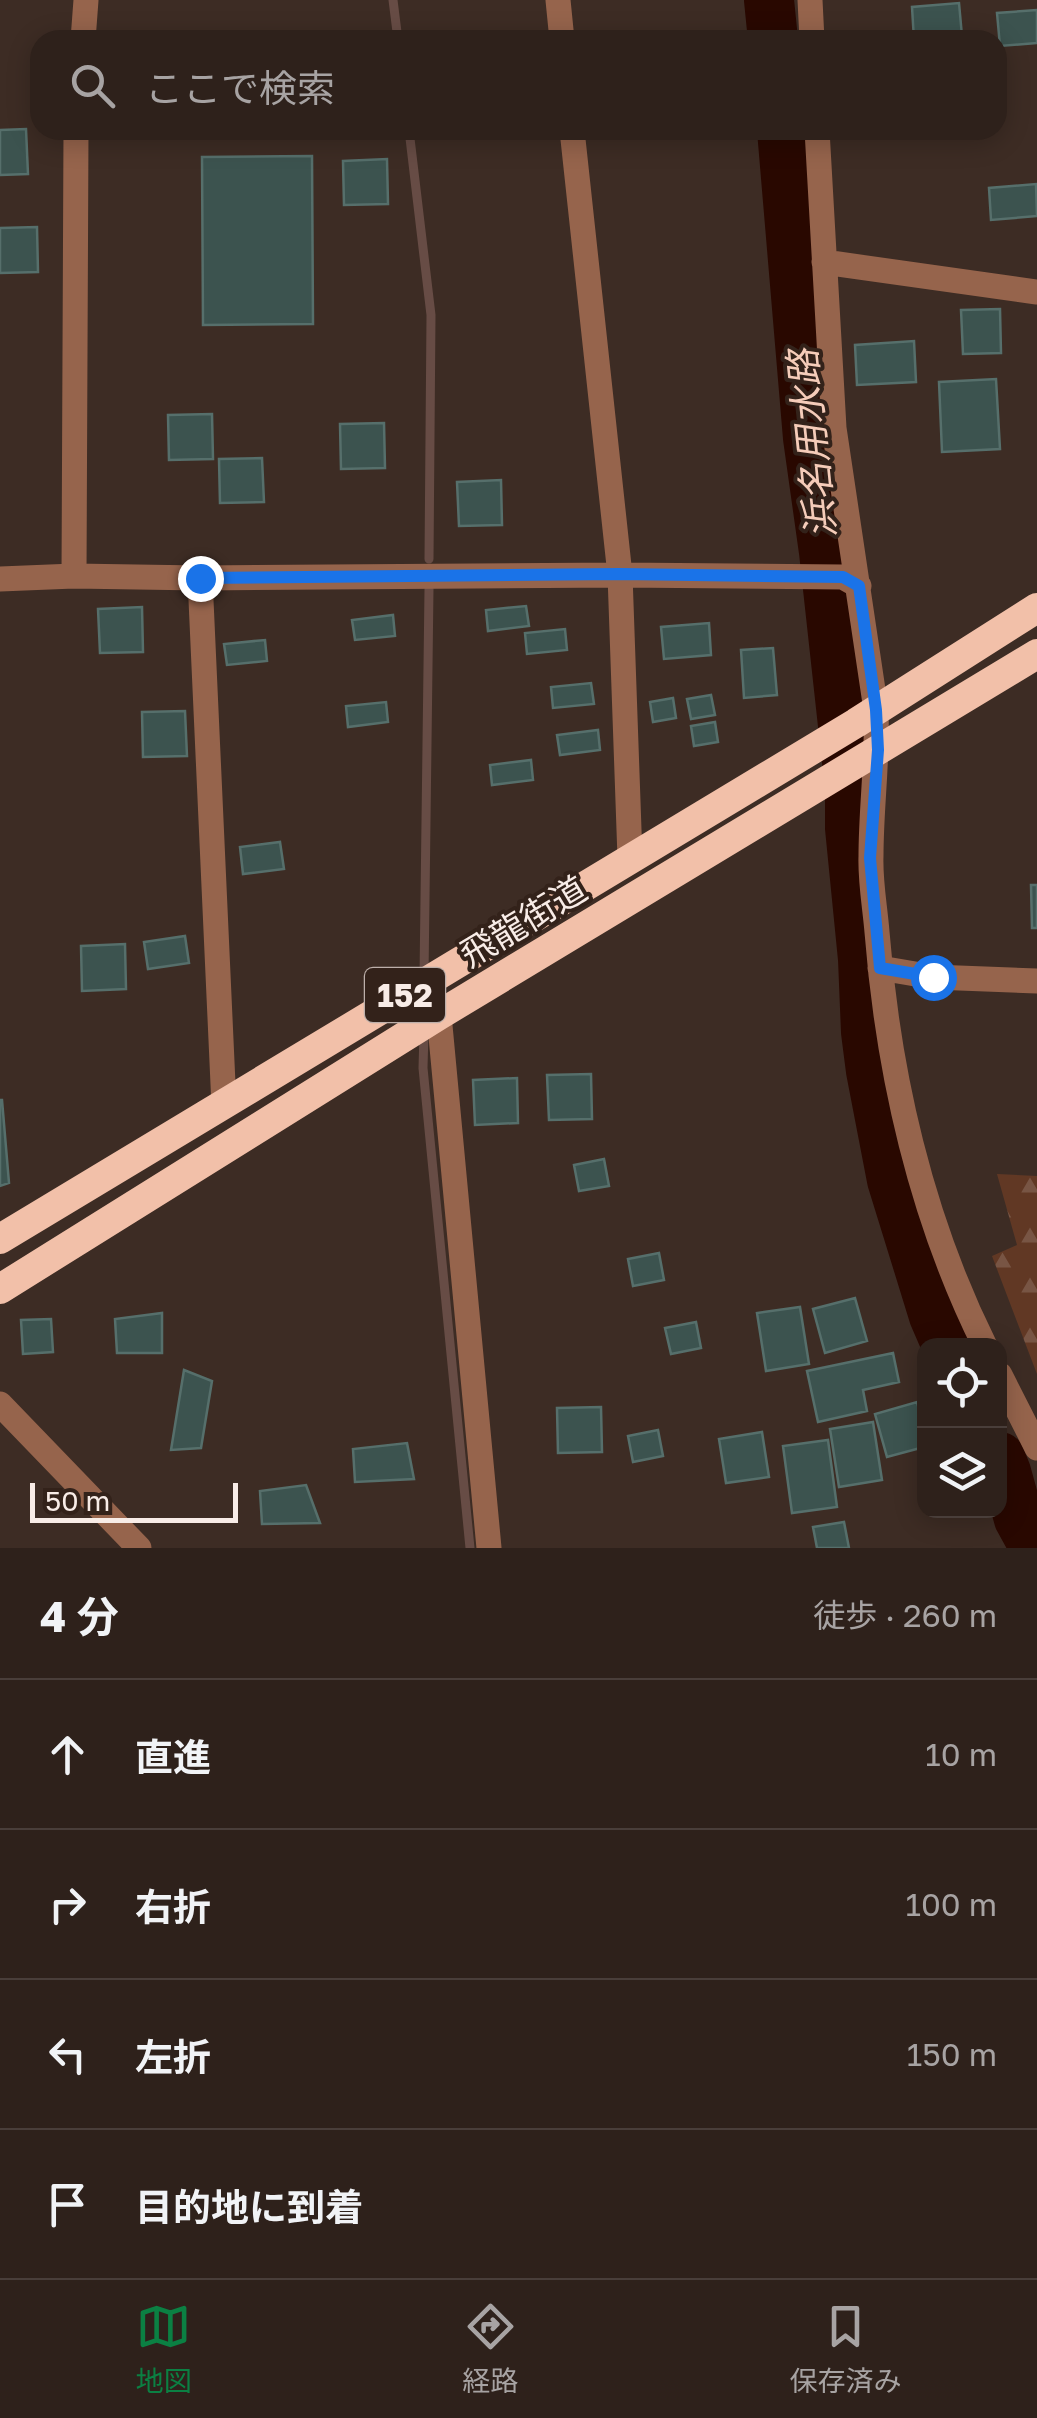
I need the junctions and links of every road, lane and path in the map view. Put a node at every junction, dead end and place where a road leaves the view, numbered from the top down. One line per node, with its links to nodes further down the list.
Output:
1 (86, 0): 4 (street)
2 (558, 0): 5 (street)
3 (810, 0): 6 (street)
4 (84, 30)
5 (561, 30)
6 (812, 30)
7 (76, 140): 13 (street)
8 (573, 140): 12 (street)
9 (818, 140): 10 (street)
10 (824, 262): 11 (street); 16 (street)
11 (1037, 292)
12 (620, 574): 14 (street); 16 (street); 21 (street)
13 (74, 576): 14 (street); 15 (street)
14 (200, 578): 25 (street)
15 (0, 579)
16 (851, 582): 19 (street)
17 (1037, 608): 19 (highway, 飛龍街道 / 152)
18 (1037, 654): 20 (highway, 飛龍街道 / 152)
19 (866, 716): 20 (street); 21 (highway, 飛龍街道 / 152)
20 (870, 755): 22 (street); 24 (highway, 飛龍街道 / 152)
21 (630, 858): 25 (highway, 飛龍街道 / 152)
22 (880, 968): 23 (street); 28 (street)
23 (1037, 981)
24 (439, 1014): 27 (highway, 飛龍街道 / 152); 33 (street)
25 (224, 1106): 26 (highway, 飛龍街道 / 152)
26 (0, 1239)
27 (0, 1289)
28 (981, 1338)
29 (1007, 1389): 31 (street)
30 (0, 1404): 32 (street)
31 (1037, 1448)
32 (139, 1548)
33 (489, 1548)

